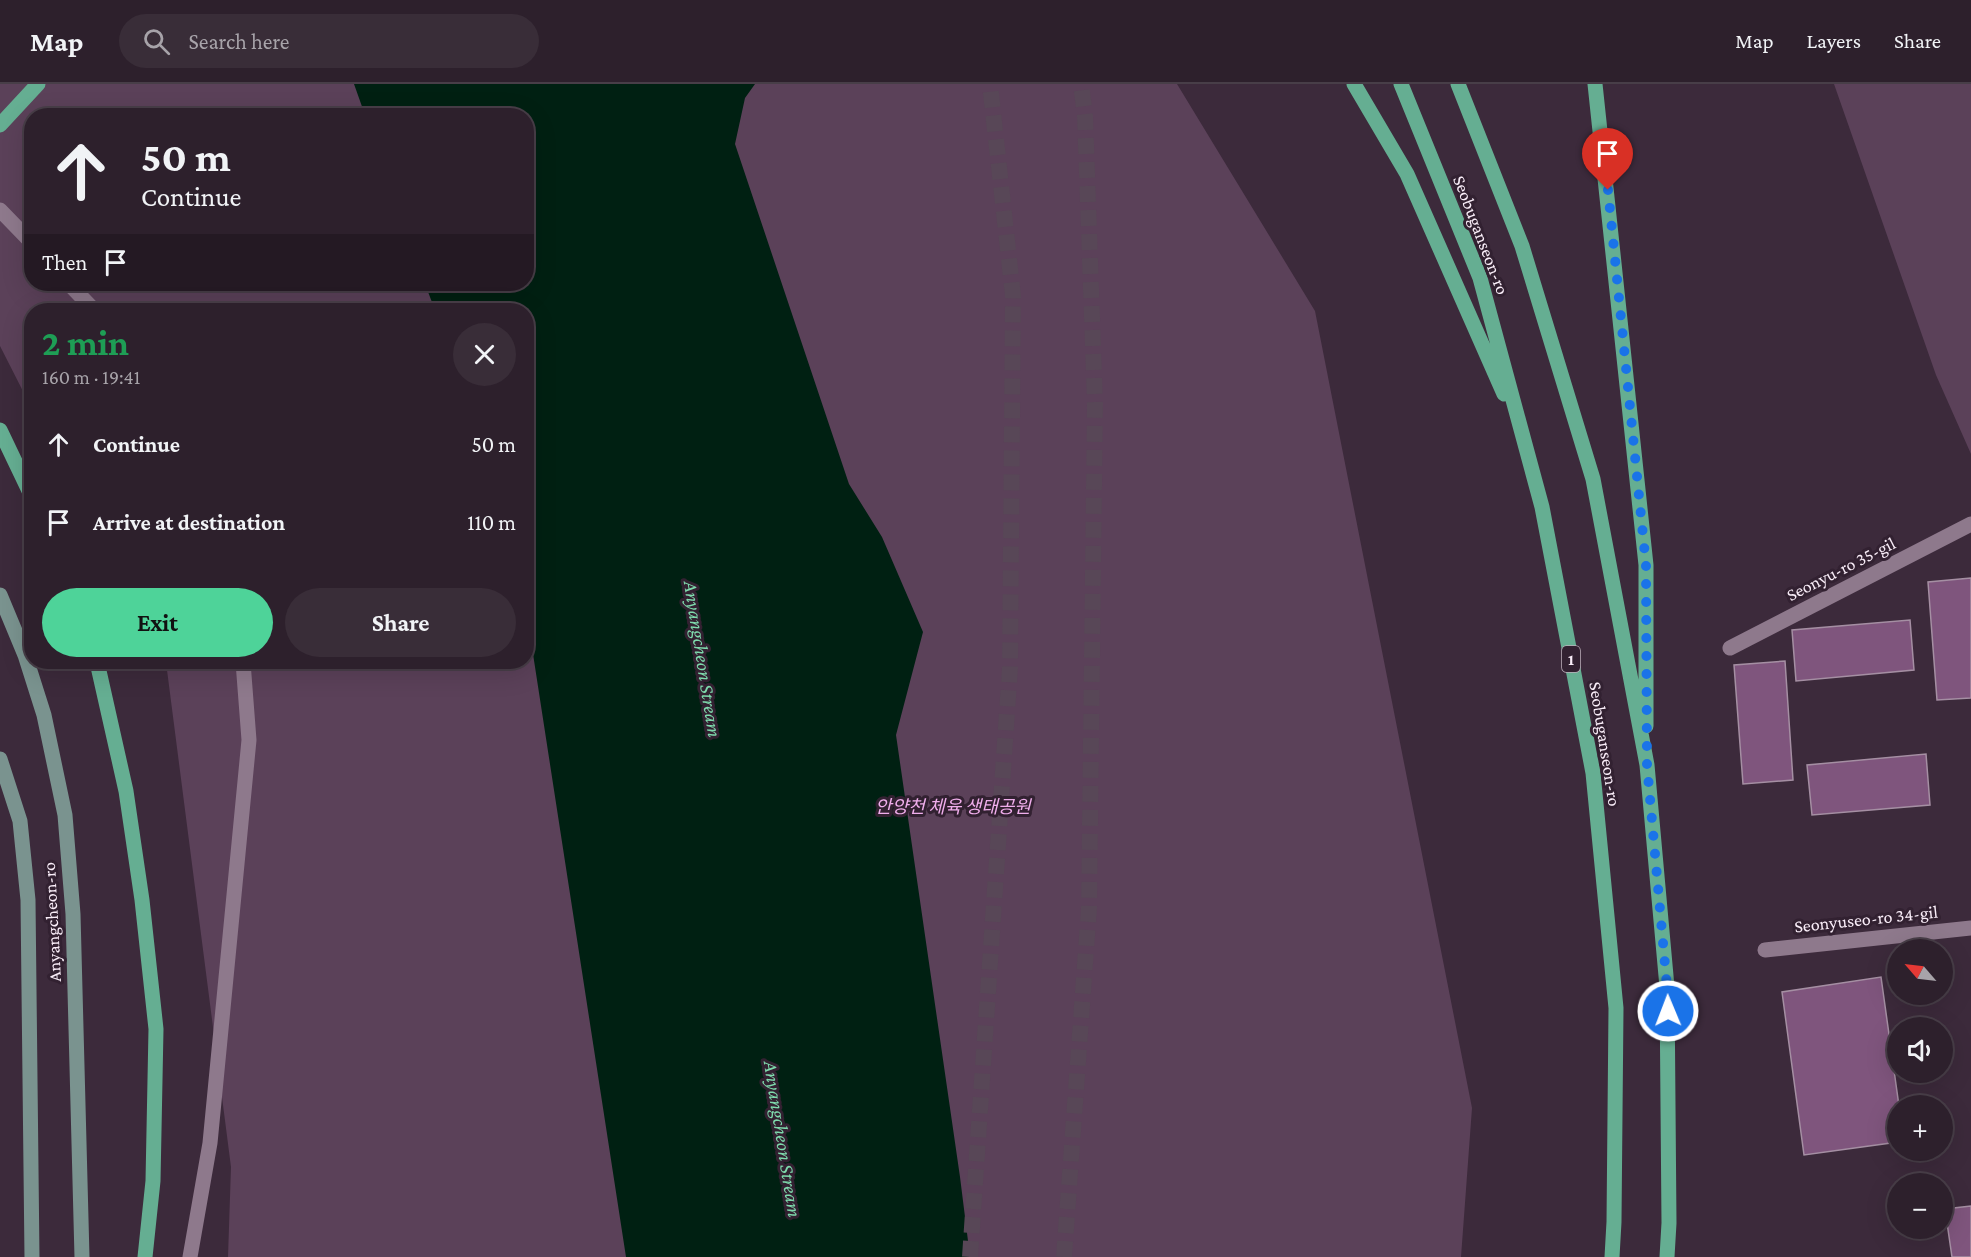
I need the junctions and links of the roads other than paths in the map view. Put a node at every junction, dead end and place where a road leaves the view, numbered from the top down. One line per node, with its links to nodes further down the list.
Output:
1 (39, 84): 6 (main road)
2 (1354, 84): 12 (main road)
3 (1401, 84): 12 (main road, Seobuganseon-ro / 1)
4 (1458, 84): 22 (main road, Seobuganseon-ro)
5 (1595, 84): 22 (main road)
6 (0, 125)
7 (0, 210): 8 (street)
8 (24, 235)
9 (76, 291): 10 (street)
10 (87, 303)
11 (0, 430): 13 (main road)
12 (1525, 442): 29 (main road, Seobuganseon-ro / 1)
13 (24, 480)
14 (1971, 524): 16 (street, Seonyu-ro 35-gil)
15 (0, 595): 17 (main road, Anyangcheon-ro)
16 (1730, 648)
17 (24, 654)
18 (29, 669): 26 (main road, Anyangcheon-ro)
19 (99, 669): 27 (main road)
20 (244, 669): 28 (street)
21 (0, 759): 25 (main road, Anyangcheon-ro)
22 (1647, 765): 30 (main road, Seobuganseon-ro)
23 (1971, 928): 24 (street, Seonyuseo-ro 34-gil)
24 (1765, 950)
25 (32, 1257)
26 (82, 1257)
27 (145, 1257)
28 (190, 1257)
29 (1612, 1257)
30 (1667, 1257)

